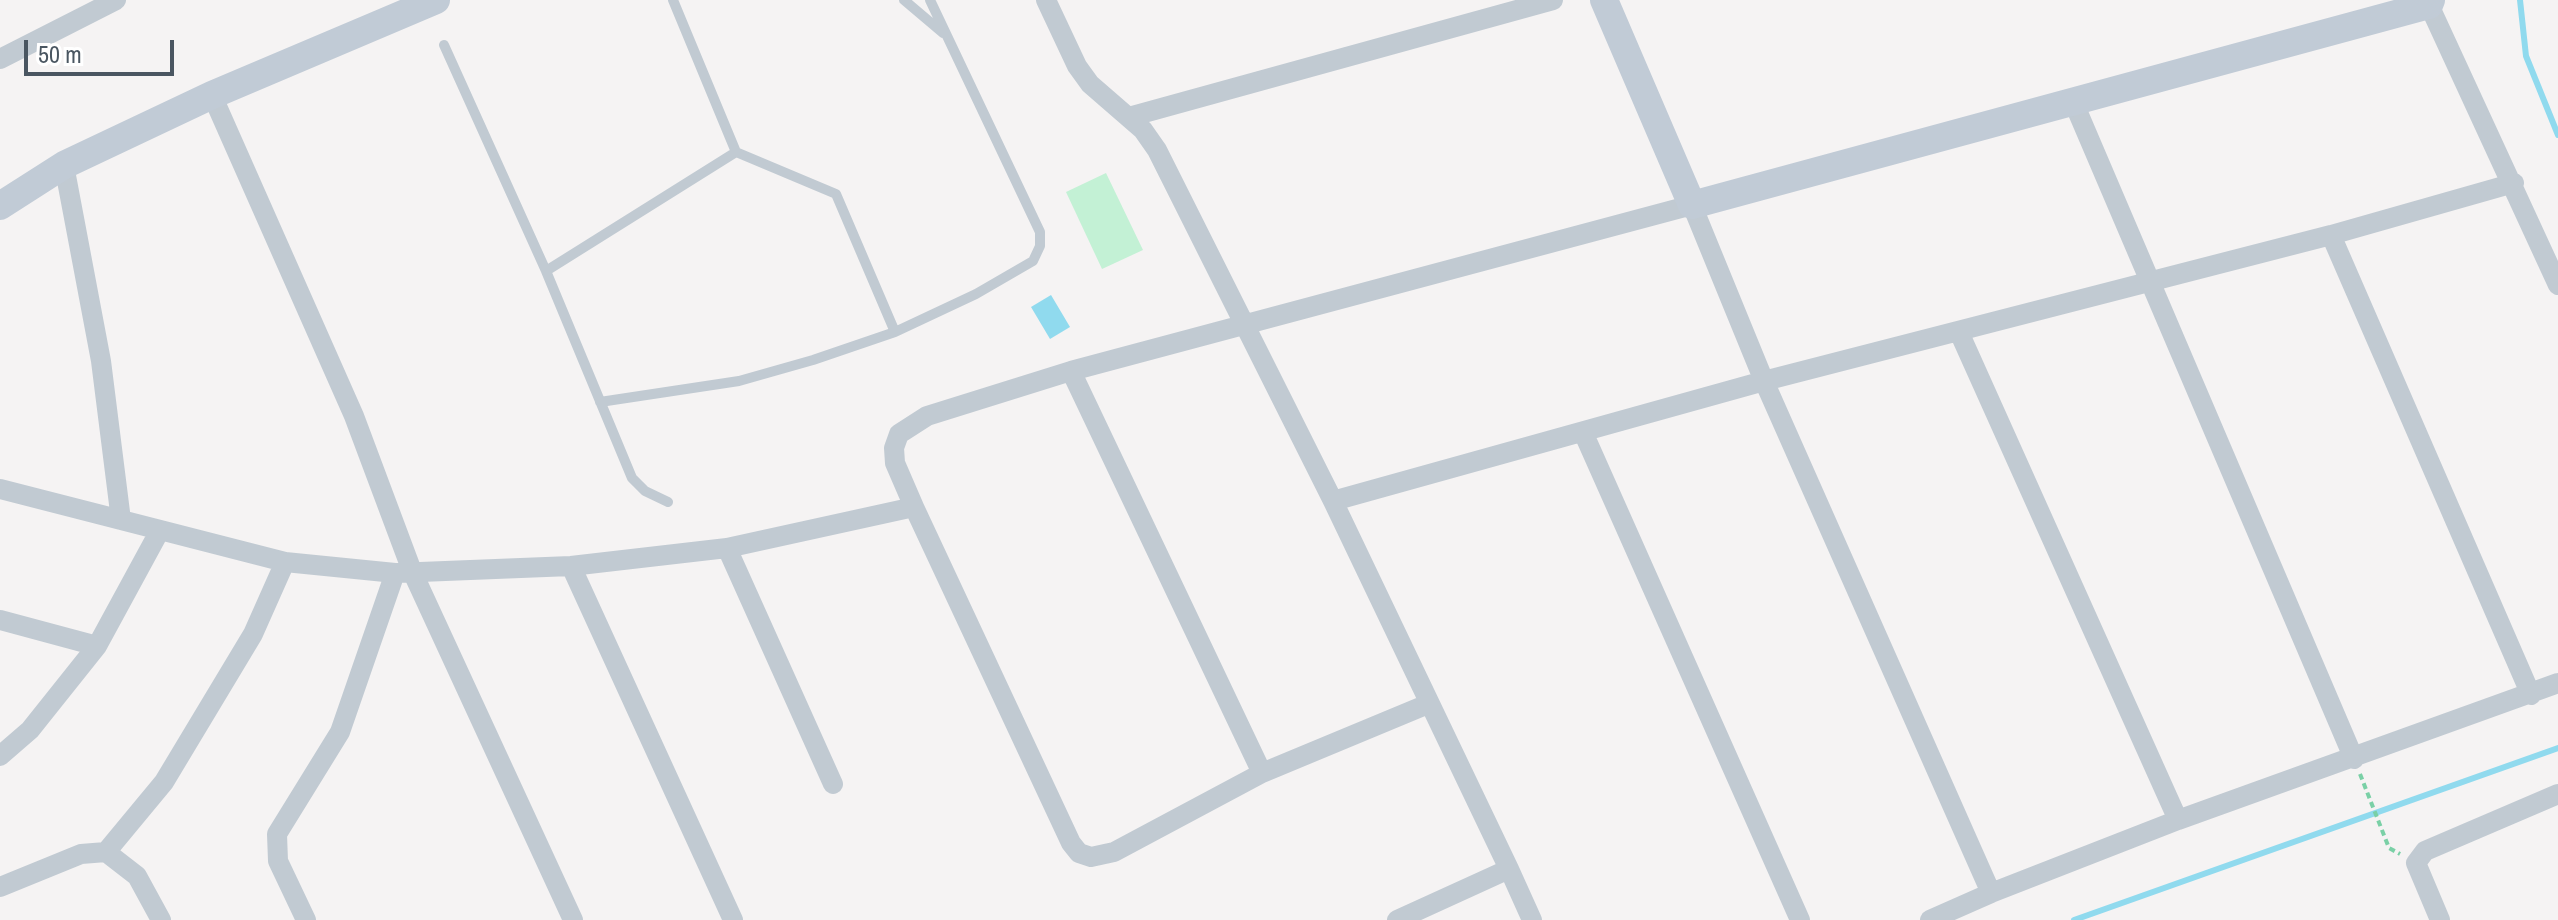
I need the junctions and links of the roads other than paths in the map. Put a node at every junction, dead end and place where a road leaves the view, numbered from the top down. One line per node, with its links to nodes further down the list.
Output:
1 (116, 0): 12 (street)
2 (673, 0): 16 (lane)
3 (904, 0): 10 (lane)
4 (930, 0): 10 (lane)
5 (1046, 0): 15 (street)
6 (1553, 0): 15 (street)
7 (1604, 0): 19 (street)
8 (2430, 2): 14 (street); 18 (street)
9 (420, 3): 13 (street)
10 (945, 34): 26 (lane)
11 (444, 45): 22 (lane)
12 (0, 59)
13 (212, 95): 17 (street); 41 (street)
14 (2073, 101): 19 (street); 23 (street)
15 (1129, 117): 25 (street)
16 (736, 152): 22 (lane); 26 (lane)
17 (64, 165): 20 (street); 36 (street)
18 (2514, 183): 21 (street); 24 (street)
19 (1692, 205): 25 (street); 29 (street)
20 (0, 206)
21 (2331, 235): 23 (street); 45 (street)
22 (546, 271): 30 (lane)
23 (2148, 282): 27 (street); 48 (street)
24 (2558, 285)
25 (1243, 324): 28 (street); 33 (street)
26 (895, 332): 30 (lane)
27 (1959, 332): 29 (street); 52 (street)
28 (1071, 371): 35 (street); 49 (street)
29 (1764, 381): 31 (street); 56 (street)
30 (600, 402): 34 (lane)
31 (1583, 432): 33 (street); 63 (street)
32 (0, 489): 36 (street)
33 (1333, 501): 46 (street)
34 (668, 502)
35 (914, 507): 38 (street); 49 (street)
36 (121, 520): 37 (street)
37 (159, 532): 39 (street); 43 (street)
38 (727, 548): 40 (street); 50 (street)
39 (285, 562): 41 (street); 53 (street)
40 (571, 566): 41 (street); 60 (street)
41 (404, 572): 58 (street); 59 (street)
42 (0, 620): 43 (street)
43 (97, 646): 47 (street)
44 (2558, 683): 45 (street)
45 (2531, 695): 48 (street)
46 (1428, 704): 49 (street); 54 (street)
47 (0, 756)
48 (2354, 759): 52 (street)
49 (1262, 773)
50 (833, 784)
51 (2558, 794): 65 (street)
52 (2178, 820): 56 (street)
53 (106, 852): 55 (street); 57 (street)
54 (1509, 869): 61 (street); 62 (street)
55 (0, 887)
56 (1991, 893): 64 (street)
57 (161, 920)
58 (306, 920)
59 (573, 920)
60 (733, 920)
61 (1397, 920)
62 (1532, 920)
63 (1800, 920)
64 (1930, 920)
65 (2440, 920)

